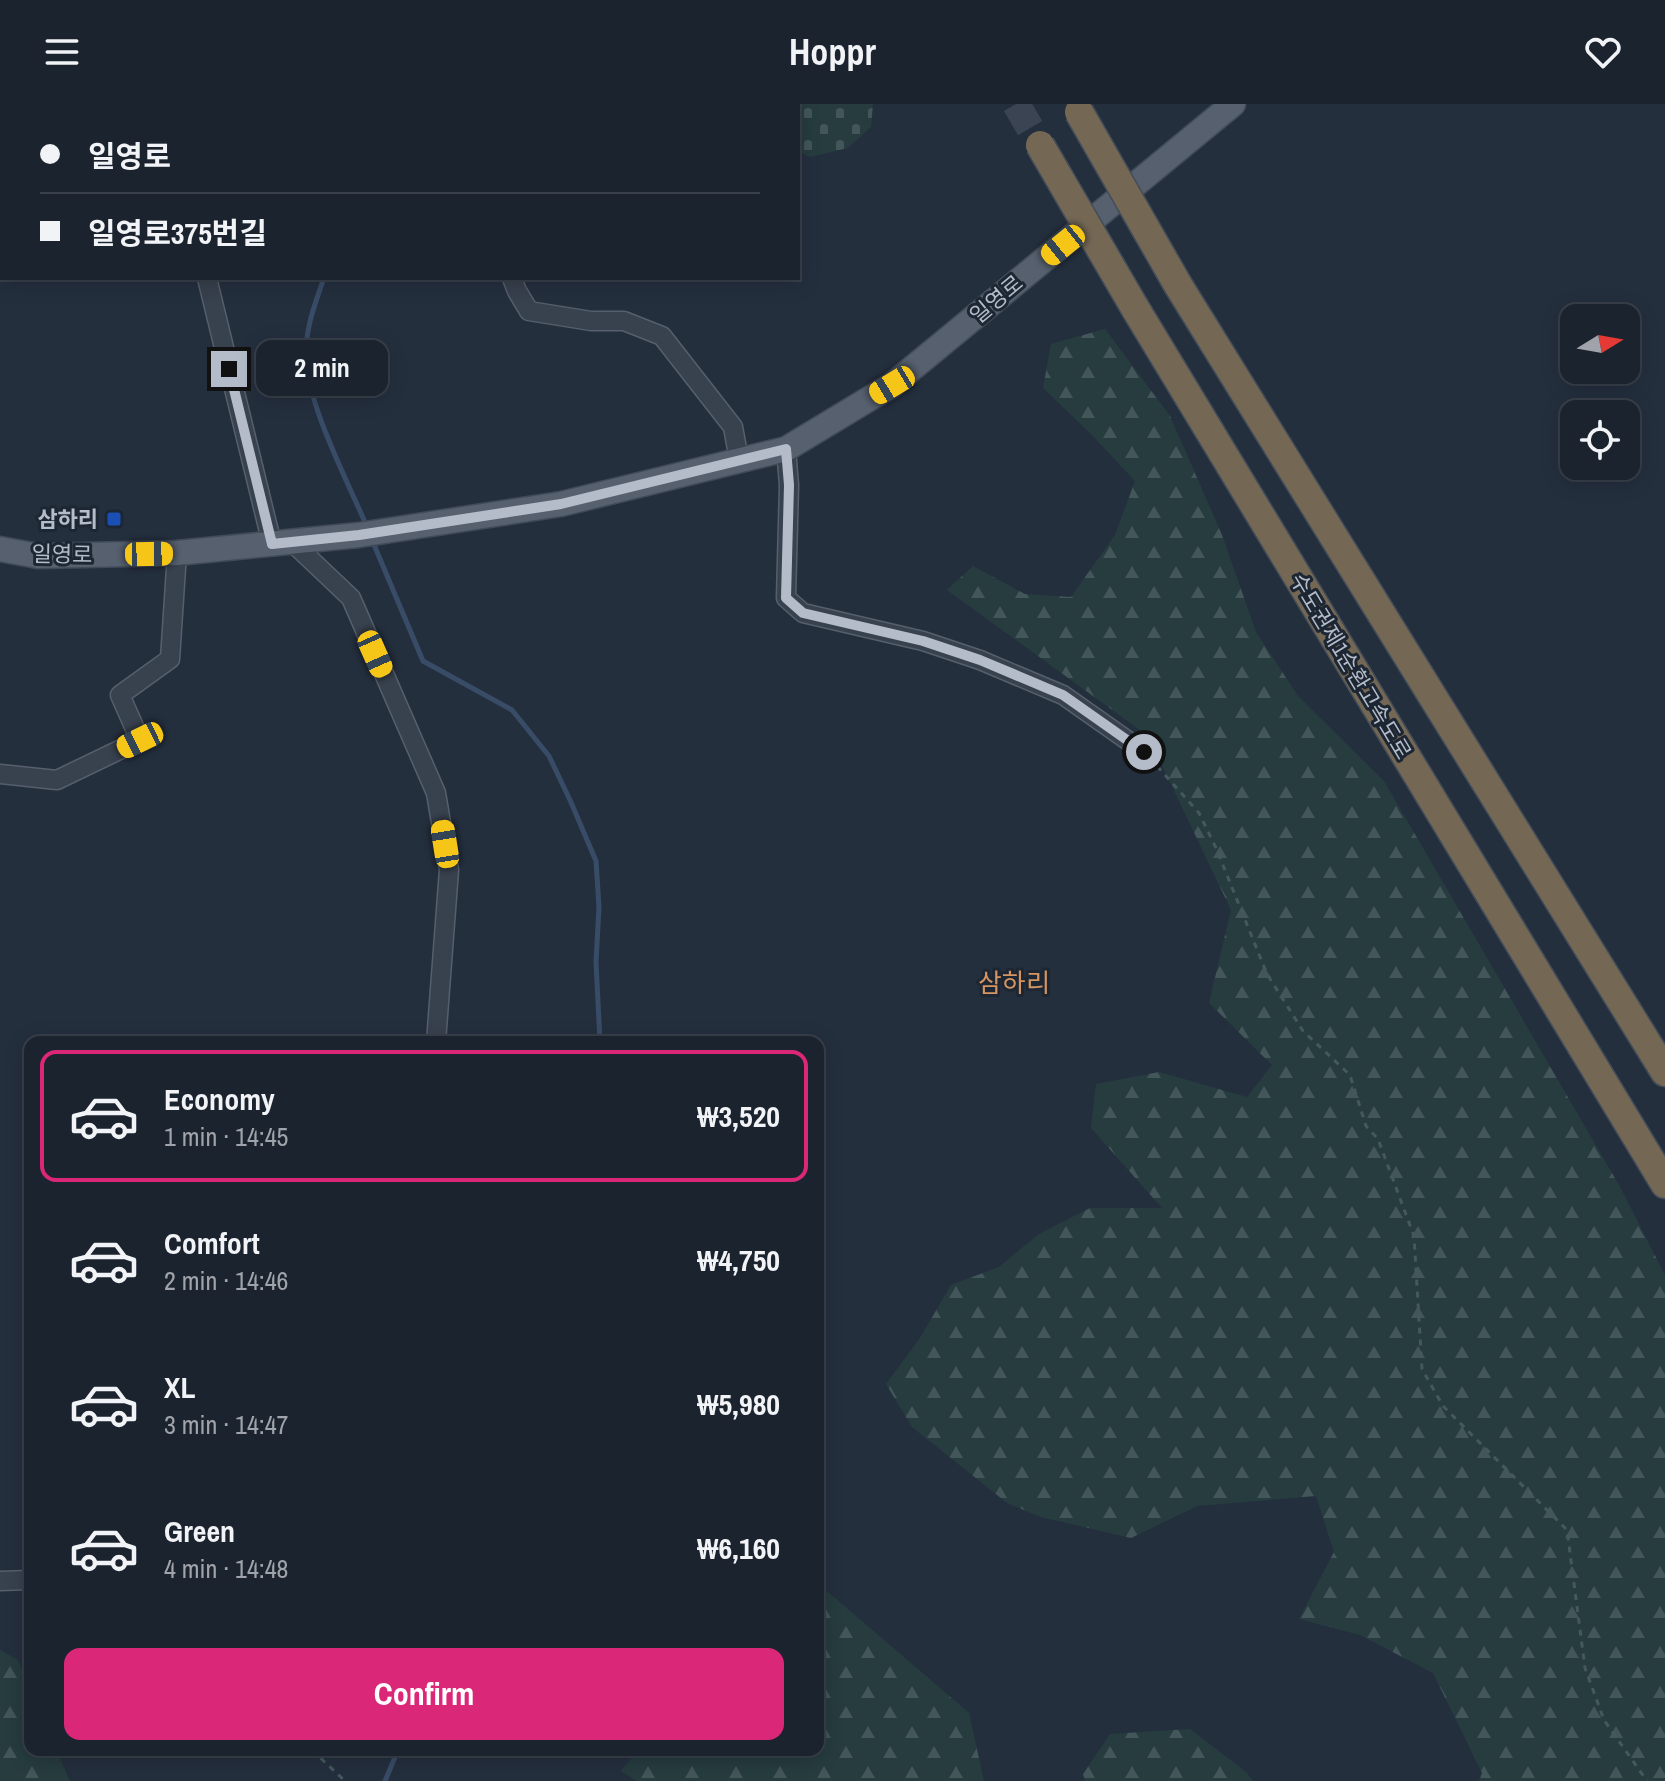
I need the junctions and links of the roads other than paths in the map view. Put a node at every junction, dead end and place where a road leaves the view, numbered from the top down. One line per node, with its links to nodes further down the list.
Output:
1 (1233, 104): 6 (main road, 일영로)
2 (1078, 108): 14 (highway, bridge)
3 (1040, 145): 15 (highway, 수도권제1순환고속도로, bridge)
4 (208, 280): 8 (street)
5 (513, 280): 7 (street)
6 (786, 449): 7 (main road, 일영로); 11 (street)
7 (739, 460): 8 (main road, 일영로)
8 (282, 543): 10 (main road, 일영로); 13 (street)
9 (0, 549): 10 (main road, 일영로)
10 (177, 553): 12 (street)
11 (1144, 752)
12 (0, 774)
13 (436, 1036)
14 (1665, 1072)
15 (1665, 1184)
16 (24, 1580): 17 (street)
17 (0, 1581)

